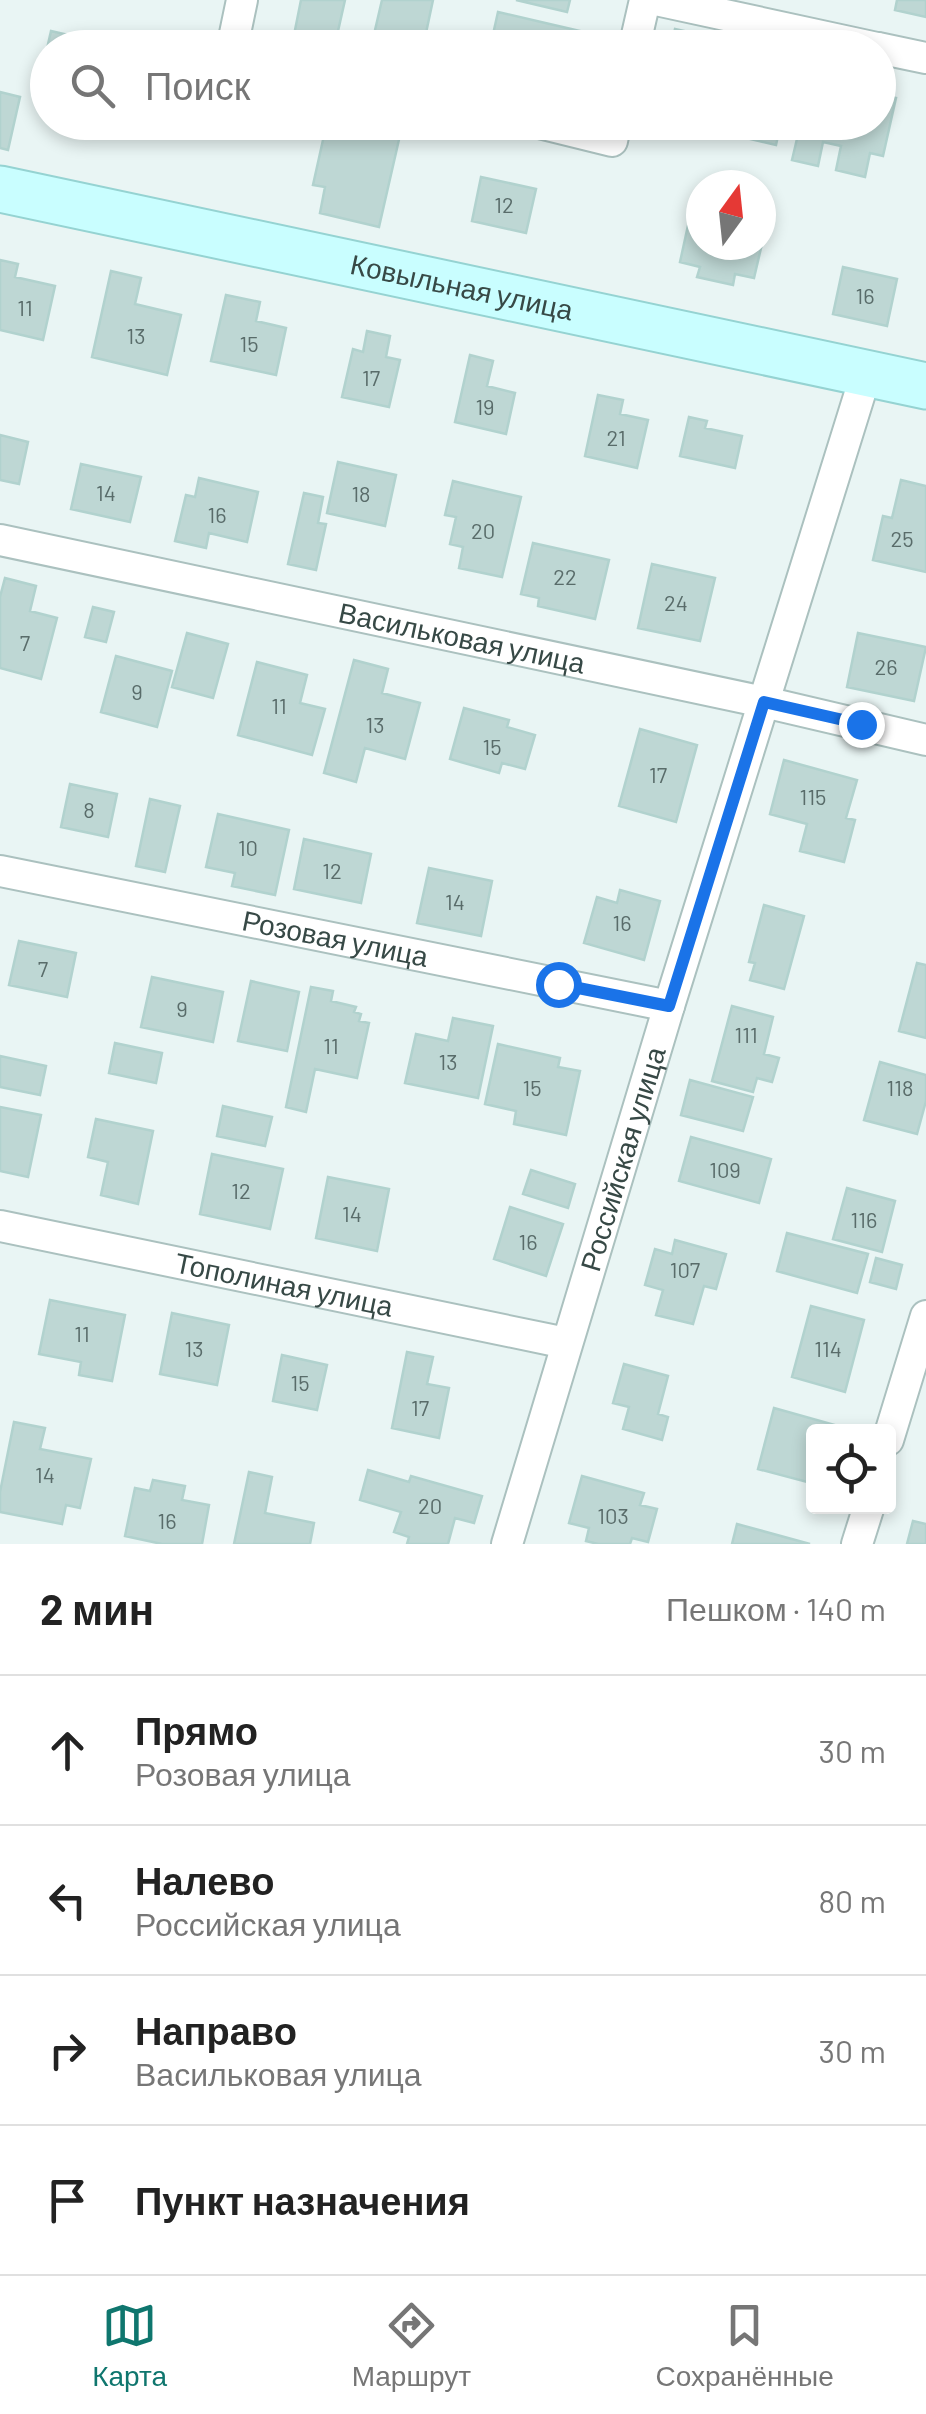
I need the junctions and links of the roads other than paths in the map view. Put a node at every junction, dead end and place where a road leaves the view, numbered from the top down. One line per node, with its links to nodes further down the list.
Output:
1 (242, 0): 4 (street)
2 (646, 0): 5 (street)
3 (656, 0): 6 (street)
4 (236, 30)
5 (638, 30)
6 (795, 30)
7 (896, 52): 8 (street)
8 (926, 58)
9 (0, 189): 10 (street, Ковыльная улица)
10 (866, 374): 11 (street, Ковыльная улица); 13 (street, Российская улица)
11 (926, 386)
12 (0, 540): 13 (street, Васильковая улица)
13 (764, 702): 14 (street, Васильковая улица); 16 (street, Российская улица)
14 (926, 740)
15 (0, 871): 16 (street, Розовая улица)
16 (669, 1006): 19 (street, Российская улица)
17 (0, 1226): 19 (street, Тополиная улица)
18 (926, 1316): 20 (street)
19 (566, 1343): 22 (street, Российская улица)
20 (893, 1424)
21 (866, 1514): 23 (street)
22 (507, 1544)
23 (857, 1544)

